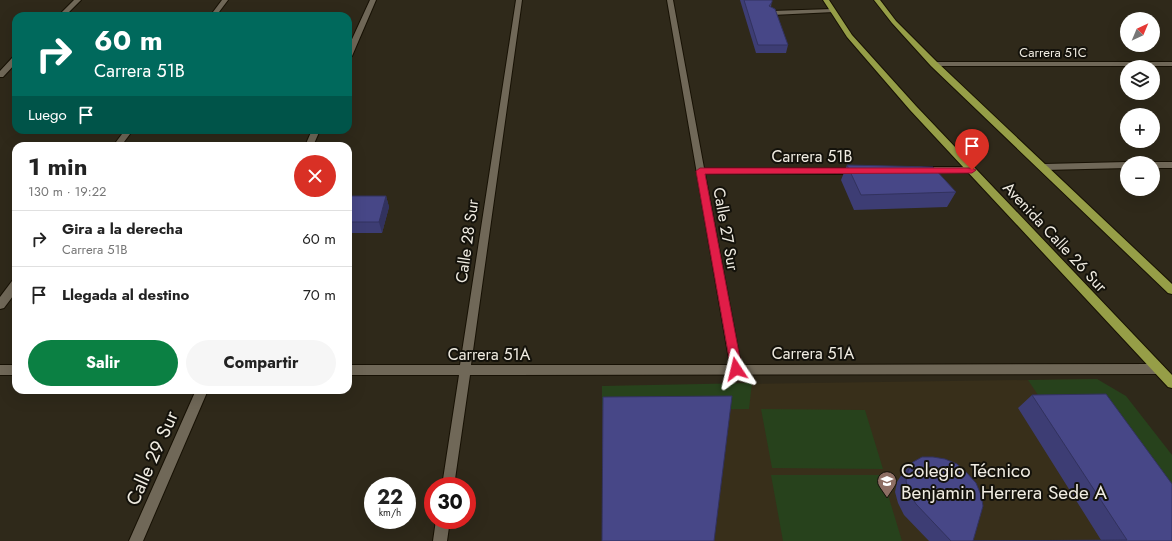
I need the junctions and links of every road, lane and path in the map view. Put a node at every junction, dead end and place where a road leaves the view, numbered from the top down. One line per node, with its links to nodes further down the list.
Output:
1 (78, 0): 9 (street)
2 (225, 0): 10 (street)
3 (373, 0): 12 (street)
4 (519, 0): 33 (street, Calle 28 Sur)
5 (670, 0): 24 (street, Calle 27 Sur)
6 (826, 0): 8 (main road, Avenida Calle 26 Sur)
7 (877, 0): 14 (main road)
8 (832, 11): 11 (street); 23 (main road, Avenida Calle 26 Sur)
9 (65, 12)
10 (216, 12)
11 (772, 13)
12 (352, 47)
13 (12, 63): 16 (street)
14 (934, 64): 15 (street, Carrera 51C); 20 (main road)
15 (1172, 64)
16 (0, 74)
17 (1160, 165): 18 (street)
18 (1172, 165)
19 (1120, 166): 20 (street)
20 (1044, 167): 26 (main road)
21 (868, 170): 24 (street, Carrera 51B)
22 (913, 170): 23 (street)
23 (972, 170): 29 (main road, Avenida Calle 26 Sur)
24 (700, 171): 28 (street, Calle 27 Sur)
25 (12, 289): 27 (street)
26 (1172, 290)
27 (0, 305)
28 (736, 369): 29 (street, Carrera 51A); 33 (street, Carrera 51A)
29 (1159, 369): 34 (main road, Avenida Calle 26 Sur)
30 (0, 370): 31 (street)
31 (12, 370)
32 (352, 370): 33 (street, Carrera 51A)
33 (465, 370): 36 (street, Calle 28 Sur)
34 (1172, 383)
35 (200, 394): 38 (street, Calle 29 Sur)
36 (449, 477)
37 (442, 529): 39 (street)
38 (136, 541)
39 (440, 541)

